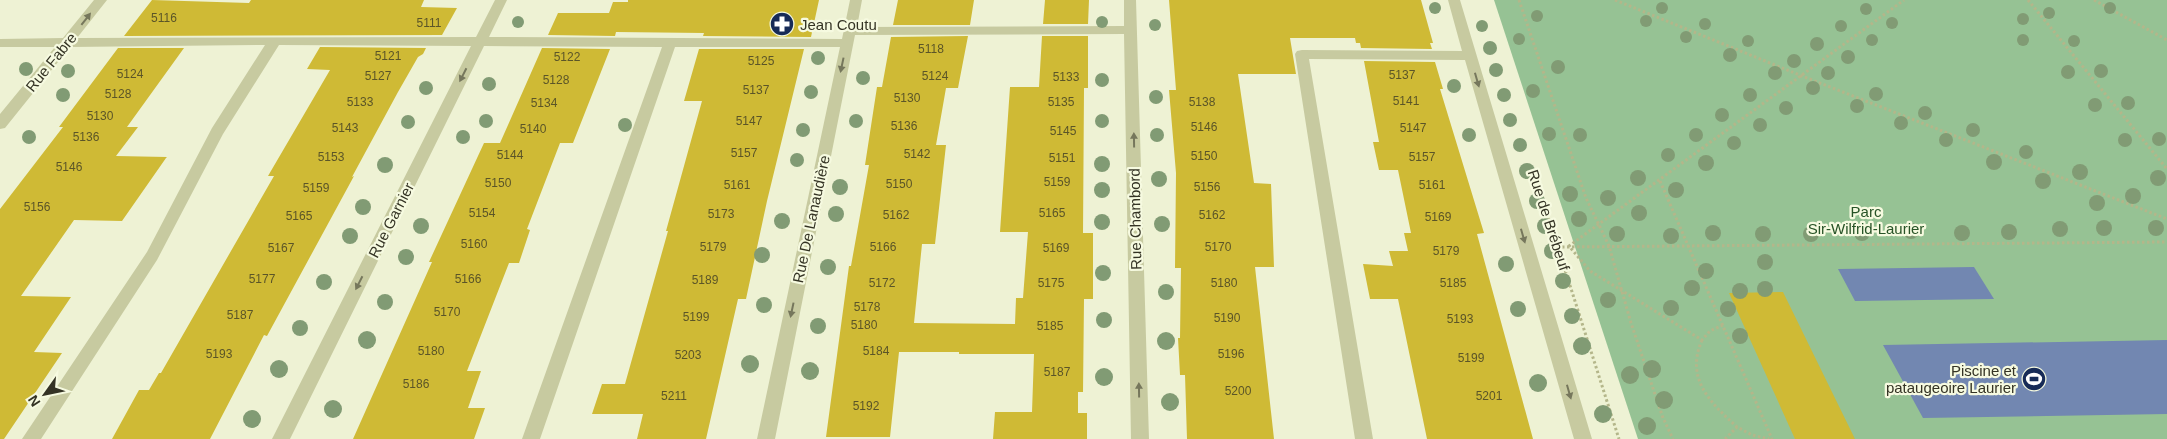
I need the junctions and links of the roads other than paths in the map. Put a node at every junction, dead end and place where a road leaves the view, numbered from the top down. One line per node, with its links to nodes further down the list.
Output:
1 (101, 0): 11 (street, Rue Fabre, one-way to 1)
2 (501, 0): 9 (street, Rue Garnier)
3 (856, 0): 7 (street, Rue De Lanaudière)
4 (1130, 0): 6 (street, Rue Chambord)
5 (1454, 0): 13 (street, Rue de Brébeuf)
6 (1131, 30): 7 (street); 19 (street, Rue Chambord, one-way to 6)
7 (848, 37): 12 (street); 18 (street, Rue De Lanaudière, one-way to 18)
8 (275, 41): 9 (street); 11 (street); 15 (street)
9 (480, 41): 12 (street); 16 (street, Rue Garnier, one-way to 16)
10 (0, 43): 11 (street)
11 (66, 43): 14 (street, Rue Fabre)
12 (670, 43): 17 (street)
13 (1470, 56): 20 (street); 21 (street, Rue de Brébeuf, one-way to 21)
14 (0, 124)
15 (31, 439)
16 (281, 439)
17 (531, 439)
18 (766, 439)
19 (1140, 439)
20 (1364, 439)
21 (1583, 439)

